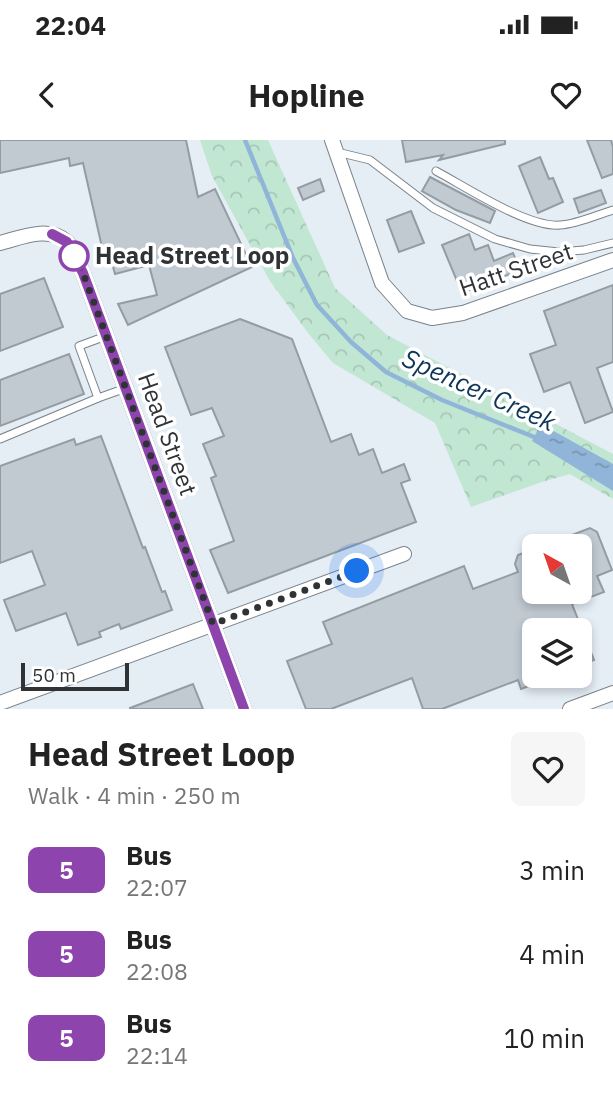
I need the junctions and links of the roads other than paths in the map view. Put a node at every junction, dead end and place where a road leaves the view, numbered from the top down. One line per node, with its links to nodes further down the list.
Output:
1 (334, 146): 5 (lane); 6 (street, Hatt Street)
2 (436, 171): 3 (lane)
3 (613, 210)
4 (0, 243): 7 (street, Head Street)
5 (613, 243)
6 (613, 260)
7 (106, 336): 8 (street, Head Street); 9 (lane)
8 (126, 388): 9 (lane); 12 (street, Head Street)
9 (99, 398): 10 (lane)
10 (0, 439)
11 (404, 554): 12 (street)
12 (213, 624): 14 (street); 15 (street, Head Street)
13 (613, 693): 16 (street)
14 (0, 703)
15 (244, 709)
16 (570, 709)

